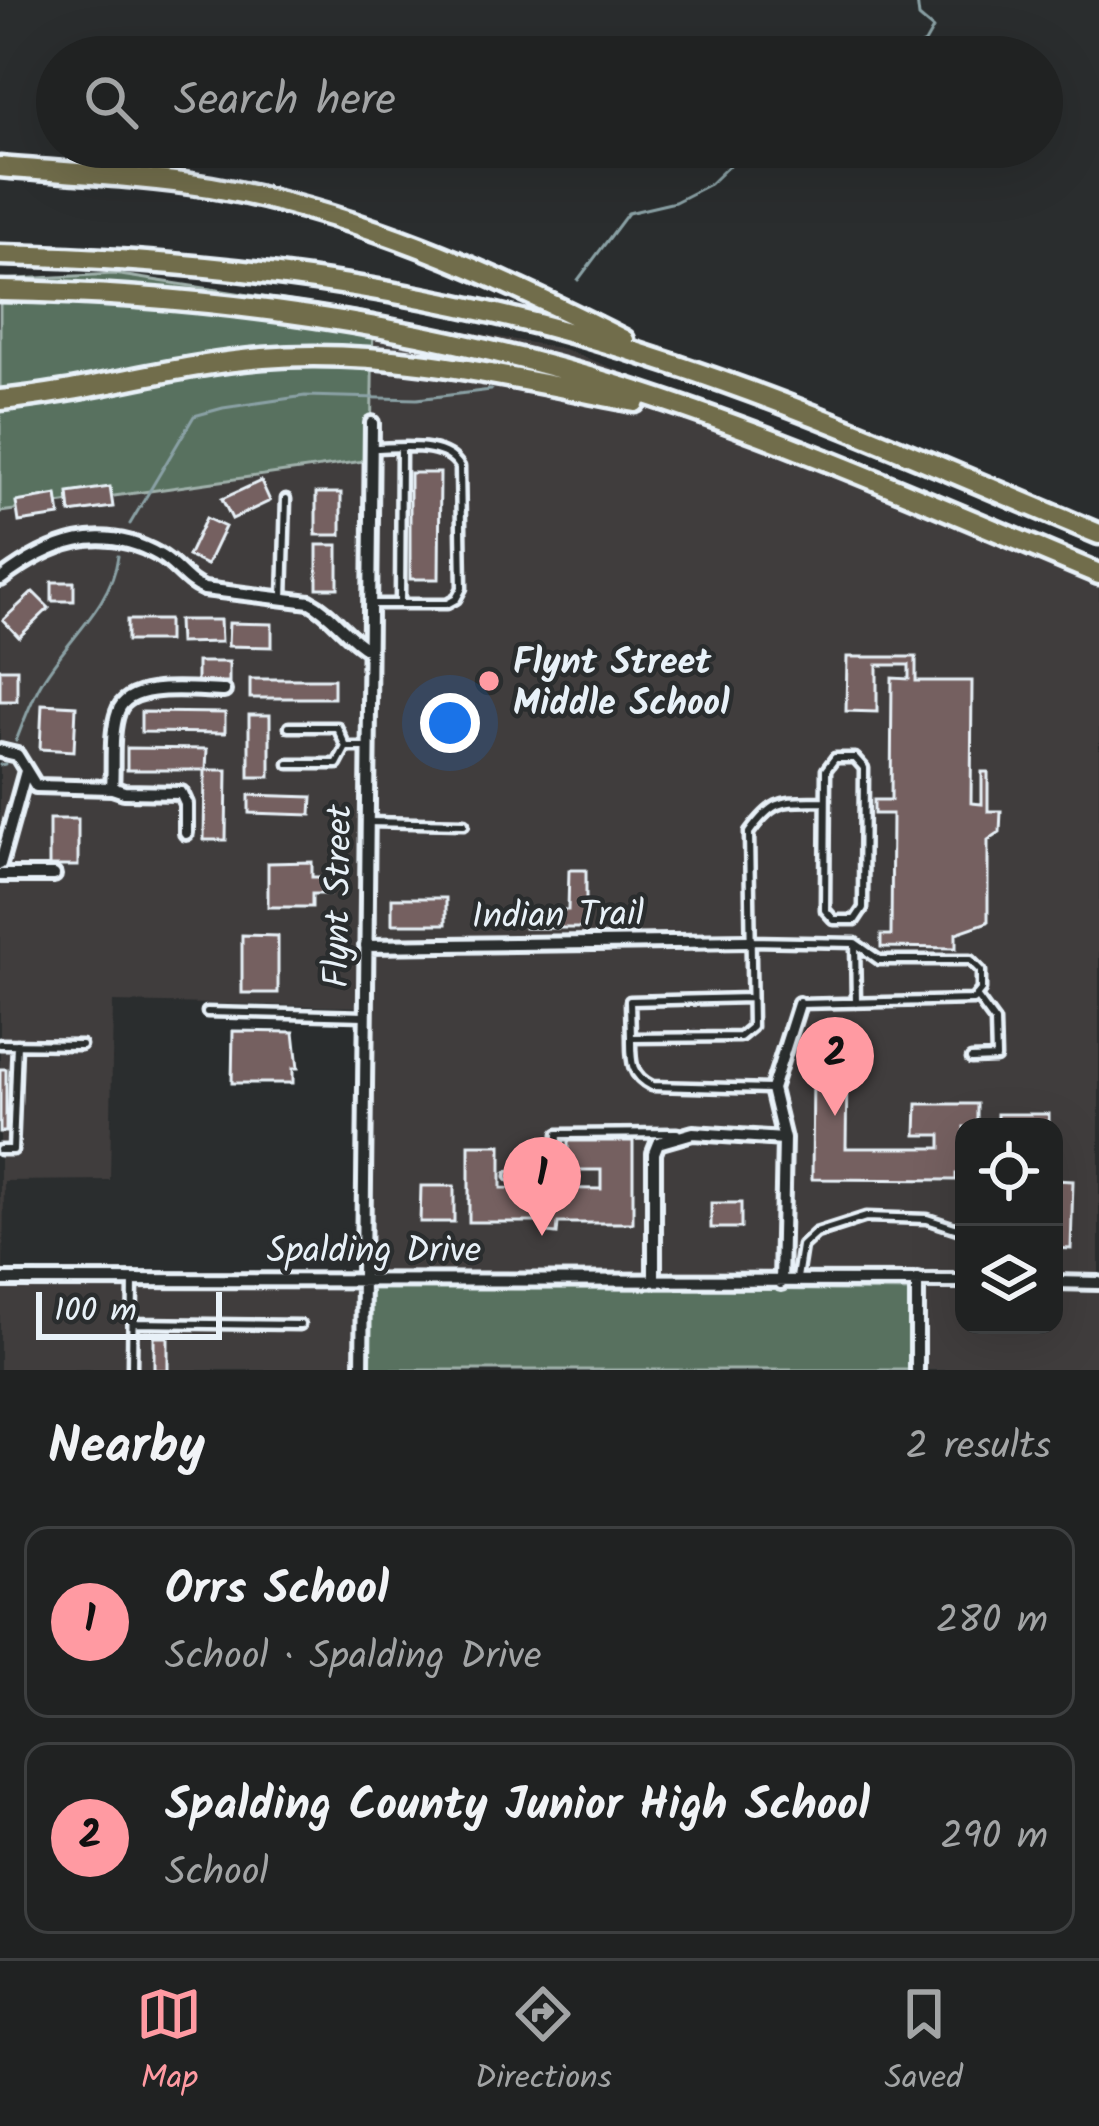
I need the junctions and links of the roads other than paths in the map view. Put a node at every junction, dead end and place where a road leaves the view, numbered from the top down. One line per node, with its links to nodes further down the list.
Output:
1 (0, 167): 4 (highway)
2 (0, 255): 4 (highway)
3 (0, 291): 6 (highway)
4 (665, 361): 11 (highway)
5 (0, 400): 6 (highway)
6 (711, 417): 12 (highway)
7 (372, 424): 8 (street, Flynt Street)
8 (371, 448): 9 (lane); 15 (street, Flynt Street)
9 (401, 448): 16 (lane); 16 (lane)
10 (286, 499): 14 (lane)
11 (1099, 534)
12 (1099, 574)
13 (2, 579): 14 (street)
14 (283, 598): 17 (street)
15 (370, 604): 16 (lane); 17 (street, Flynt Street)
16 (400, 604)
17 (369, 650): 21 (street, Flynt Street)
18 (224, 691): 25 (street)
19 (289, 727): 20 (lane)
20 (346, 747): 21 (lane); 23 (lane)
21 (368, 747): 27 (street, Flynt Street)
22 (0, 751): 24 (street)
23 (290, 764)
24 (26, 771): 25 (street); 30 (street)
25 (112, 788): 29 (street)
26 (824, 801): 26 (lane); 33 (lane)
27 (367, 822): 28 (lane); 35 (street, Flynt Street)
28 (464, 824)
29 (186, 833)
30 (0, 864)
31 (0, 875): 32 (street)
32 (54, 875)
33 (750, 940): 34 (lane); 35 (street, Indian Trail); 37 (lane)
34 (855, 944): 36 (lane); 38 (lane)
35 (366, 946): 41 (street, Flynt Street)
36 (976, 996): 38 (lane); 46 (lane)
37 (751, 998): 42 (lane); 42 (lane)
38 (856, 1003): 39 (lane)
39 (799, 1004): 47 (street)
40 (207, 1012): 41 (lane)
41 (364, 1016): 53 (street, Flynt Street)
42 (631, 1038): 47 (lane)
43 (0, 1044): 44 (lane)
44 (16, 1044): 45 (lane); 50 (lane)
45 (81, 1045)
46 (971, 1059)
47 (772, 1089): 49 (street)
48 (693, 1132): 49 (street); 51 (lane); 58 (street)
49 (784, 1139): 61 (street)
50 (0, 1150)
51 (511, 1176)
52 (955, 1228): 54 (lane)
53 (362, 1278): 56 (street, Spalding Drive); 58 (street, Spalding Drive); 66 (street, Flynt Street)
54 (797, 1278): 57 (street, Spalding Drive); 61 (street, Spalding Drive)
55 (0, 1280): 56 (street, Spalding Drive)
56 (133, 1280): 63 (lane)
57 (917, 1280): 59 (street, Spalding Drive); 67 (street)
58 (654, 1281): 61 (street, Spalding Drive)
59 (955, 1281)
60 (1063, 1282): 62 (street)
61 (781, 1283)
62 (1099, 1283)
63 (133, 1323): 64 (lane); 65 (lane)
64 (300, 1325)
65 (132, 1370)
66 (362, 1370)
67 (917, 1370)

